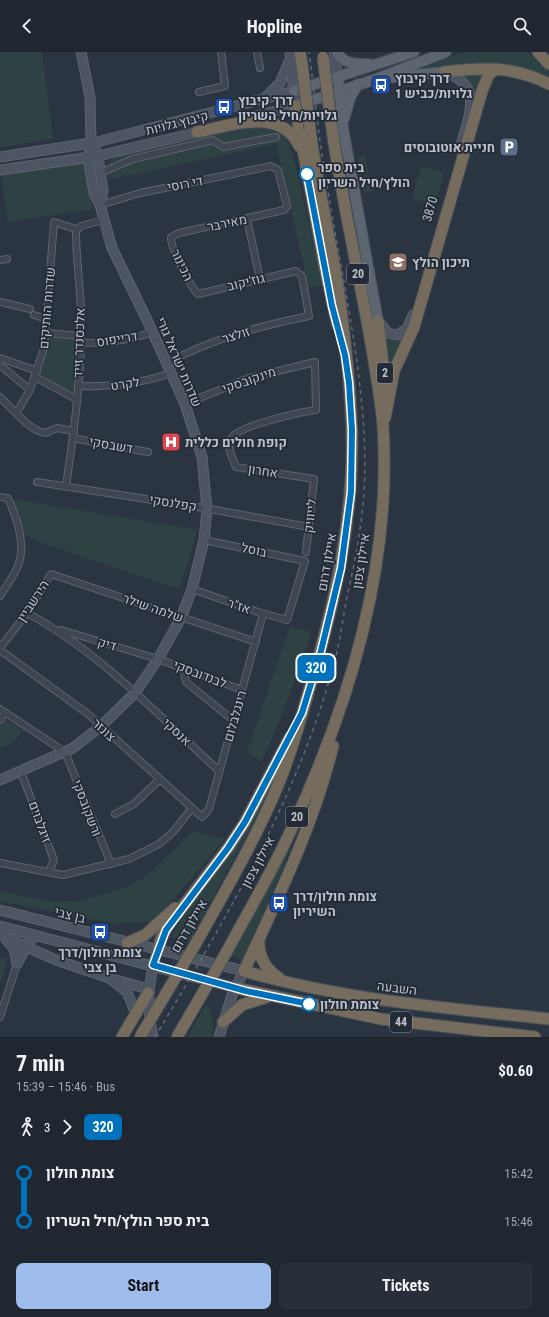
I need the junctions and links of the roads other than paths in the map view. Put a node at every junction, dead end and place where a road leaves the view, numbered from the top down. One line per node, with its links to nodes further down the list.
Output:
1 (81, 52): 28 (main road)
2 (221, 52): 22 (street)
3 (257, 52): 13 (street)
4 (334, 52): 16 (main road)
5 (337, 52): 11 (main road)
6 (414, 52): 11 (main road, קיבוץ גלויות)
7 (446, 52): 17 (main road, קיבוץ גלויות)
8 (538, 52): 12 (highway)
9 (294, 53): 20 (main road); 23 (main road); 52 (highway, איילון דרום / 20, bridge)
10 (322, 54): 65 (highway, איילון צפון / 20, bridge)
11 (387, 61): 16 (main road, קיבוץ גלויות)
12 (549, 64)
13 (260, 68)
14 (496, 69): 15 (highway); 19 (highway); 65 (highway)
15 (444, 72): 17 (main road); 47 (main road, 3870)
16 (338, 77): 20 (main road, קיבוץ גלויות); 21 (main road)
17 (373, 80): 18 (main road, קיבוץ גלויות)
18 (358, 84): 21 (main road, קיבוץ גלויות); 25 (main road)
19 (549, 84)
20 (294, 91): 23 (main road, קיבוץ גלויות); 24 (main road)
21 (339, 91): 24 (main road, קיבוץ גלויות); 25 (main road)
22 (199, 92)
23 (257, 102): 28 (main road, קיבוץ גלויות)
24 (295, 106): 26 (main road, קיבוץ גלויות); 33 (highway)
25 (343, 128): 47 (main road)
26 (197, 132): 29 (main road, קיבוץ גלויות); 33 (highway)
27 (276, 137): 35 (street)
28 (91, 143): 30 (main road, שדרות ישראל גורי); 31 (main road, קיבוץ גלויות); 32 (main road, שדרות ישראל גורי)
29 (116, 152): 30 (main road, קיבוץ גלויות); 35 (main road)
30 (98, 156): 32 (main road, קיבוץ גלויות); 35 (main road, שדרות ישראל גורי)
31 (0, 157)
32 (88, 158): 34 (main road, קיבוץ גלויות); 36 (main road, שדרות ישראל גורי)
33 (304, 159): 52 (highway)
34 (0, 170)
35 (102, 174): 36 (main road, שדרות ישראל גורי)
36 (100, 205): 37 (street, די רוסי); 39 (main road, שדרות ישראל גורי)
37 (284, 210): 38 (street, מאירבר)
38 (247, 219): 41 (street, מאירבר); 42 (street)
39 (103, 220): 40 (street); 48 (main road, שדרות ישראל גורי)
40 (76, 229): 46 (street, שדרות הותיקים); 50 (street, אלכסנדר זייד)
41 (171, 237): 43 (street, הכינור)
42 (260, 279): 43 (street, גוז'יקוב); 45 (street, גוז'יקוב)
43 (196, 293)
44 (0, 302): 46 (street)
45 (309, 316): 54 (street, זולצר)
46 (47, 319): 49 (street, שדרות הותיקים)
47 (378, 321): 65 (highway, 2)
48 (152, 332): 51 (street, דרייפוס); 54 (main road, שדרות ישראל גורי)
49 (46, 333): 50 (street); 56 (street, שדרות הותיקים)
50 (81, 336): 51 (street, אלכסנדר זייד)
51 (80, 343): 58 (street, אלכסנדר זייד)
52 (345, 355): 95 (highway, איילון דרום / 20)
53 (0, 358): 56 (street)
54 (167, 363): 57 (main road, שדרות ישראל גורי)
55 (0, 365): 59 (street)
56 (36, 374): 59 (street, שדרות הותיקים); 61 (street)
57 (171, 374): 58 (street, לקרט); 62 (main road, שדרות ישראל גורי)
58 (78, 386): 61 (street, אלכסנדר זייד)
59 (30, 390): 64 (street, שדרות הותיקים)
60 (0, 397): 64 (street)
61 (76, 399): 66 (street, אלכסנדר זייד)
62 (185, 404): 63 (street, מינקובסקי); 73 (main road, שדרות ישראל גורי)
63 (316, 410): 69 (street, אחרון)
64 (17, 412): 66 (street)
65 (383, 426): 91 (highway, איילון צפון / 20)
66 (74, 431): 67 (street, אלכסנדר זייד)
67 (73, 438): 68 (street, דשבסקי); 71 (street, אלכסנדר זייד)
68 (148, 452)
69 (314, 479): 74 (street, לייוויק)
70 (37, 482): 71 (street, קפלנסקי)
71 (66, 486): 73 (street, קפלנסקי)
72 (0, 497): 79 (street)
73 (206, 509): 74 (street, קפלנסקי); 75 (main road, שדרות ישראל גורי)
74 (309, 527): 76 (street, לייוויק)
75 (204, 540): 78 (main road, שדרות ישראל גורי); 83 (street, בוסל)
76 (306, 552)
77 (51, 574): 80 (street, הירשביין); 82 (street, שלמה שילר)
78 (192, 588): 81 (street, אז"ר); 82 (main road, שדרות ישראל גורי)
79 (0, 596)
80 (27, 613): 84 (street, דיק); 87 (street, הירשביין)
81 (263, 614): 83 (street, אז"ר); 86 (street, רינגלבלום)
82 (181, 618): 86 (street, שלמה שילר); 89 (main road, שדרות ישראל גורי)
83 (288, 620)
84 (57, 629): 85 (street, דיק); 88 (street, דיק)
85 (94, 640): 88 (street); 89 (street, דיק)
86 (256, 642): 92 (street, רינגלבלום)
87 (0, 649): 98 (street, צונזר)
88 (90, 653): 93 (street, דיק)
89 (158, 659): 90 (street, לבנדובסקי); 93 (main road, שדרות ישראל גורי)
90 (183, 668): 92 (street, לבנדובסקי); 97 (street)
91 (351, 673): 115 (highway); 134 (highway, איילון צפון / 20, bridge)
92 (242, 690): 97 (street, רינגלבלום)
93 (135, 693): 98 (main road, שדרות ישראל גורי); 100 (street, אנסקי)
94 (3, 711): 96 (street); 99 (street)
95 (302, 713): 110 (highway); 132 (highway, איילון דרום / 20, bridge)
96 (0, 720)
97 (234, 721): 100 (street, רינגלבלום)
98 (100, 727): 99 (main road, שדרות ישראל גורי); 103 (street, צונזר)
99 (66, 752): 101 (main road, שדרות ישראל גורי); 108 (street, ורשקובסקי)
100 (219, 771): 106 (street, רינגלבלום)
101 (21, 772): 102 (main road, שדרות ישראל גורי); 109 (street, זיגלבוים)
102 (0, 780)
103 (159, 780): 104 (street, צונזר); 105 (street)
104 (192, 808): 106 (street, צונזר); 108 (street)
105 (115, 814)
106 (202, 817)
107 (0, 863): 109 (street)
108 (111, 864): 109 (street)
109 (48, 871)
110 (203, 879): 116 (highway); 118 (highway)
111 (0, 910): 116 (main road, בן צבי)
112 (0, 926): 114 (main road)
113 (3, 936): 117 (main road); 119 (main road)
114 (37, 936): 117 (main road); 120 (main road)
115 (260, 936): 121 (highway); 123 (highway)
116 (127, 943): 118 (main road, בן צבי)
117 (25, 947): 119 (main road); 122 (main road)
118 (158, 949): 120 (main road); 121 (main road, 44)
119 (17, 964): 128 (street)
120 (153, 965): 124 (main road, 44); 125 (main road)
121 (244, 971): 123 (highway, השבעה / 44); 124 (main road)
122 (109, 978): 125 (main road); 127 (main road)
123 (285, 982): 129 (highway, השבעה / 44)
124 (236, 988): 126 (highway, 44); 130 (main road)
125 (148, 991): 127 (highway); 133 (main road)
126 (269, 996): 130 (highway); 136 (highway, 44)
127 (136, 1014): 131 (highway)
128 (0, 1017)
129 (549, 1019)
130 (223, 1022): 135 (main road)
131 (122, 1037)
132 (140, 1037)
133 (153, 1037)
134 (177, 1037)
135 (219, 1037)
136 (534, 1037)

